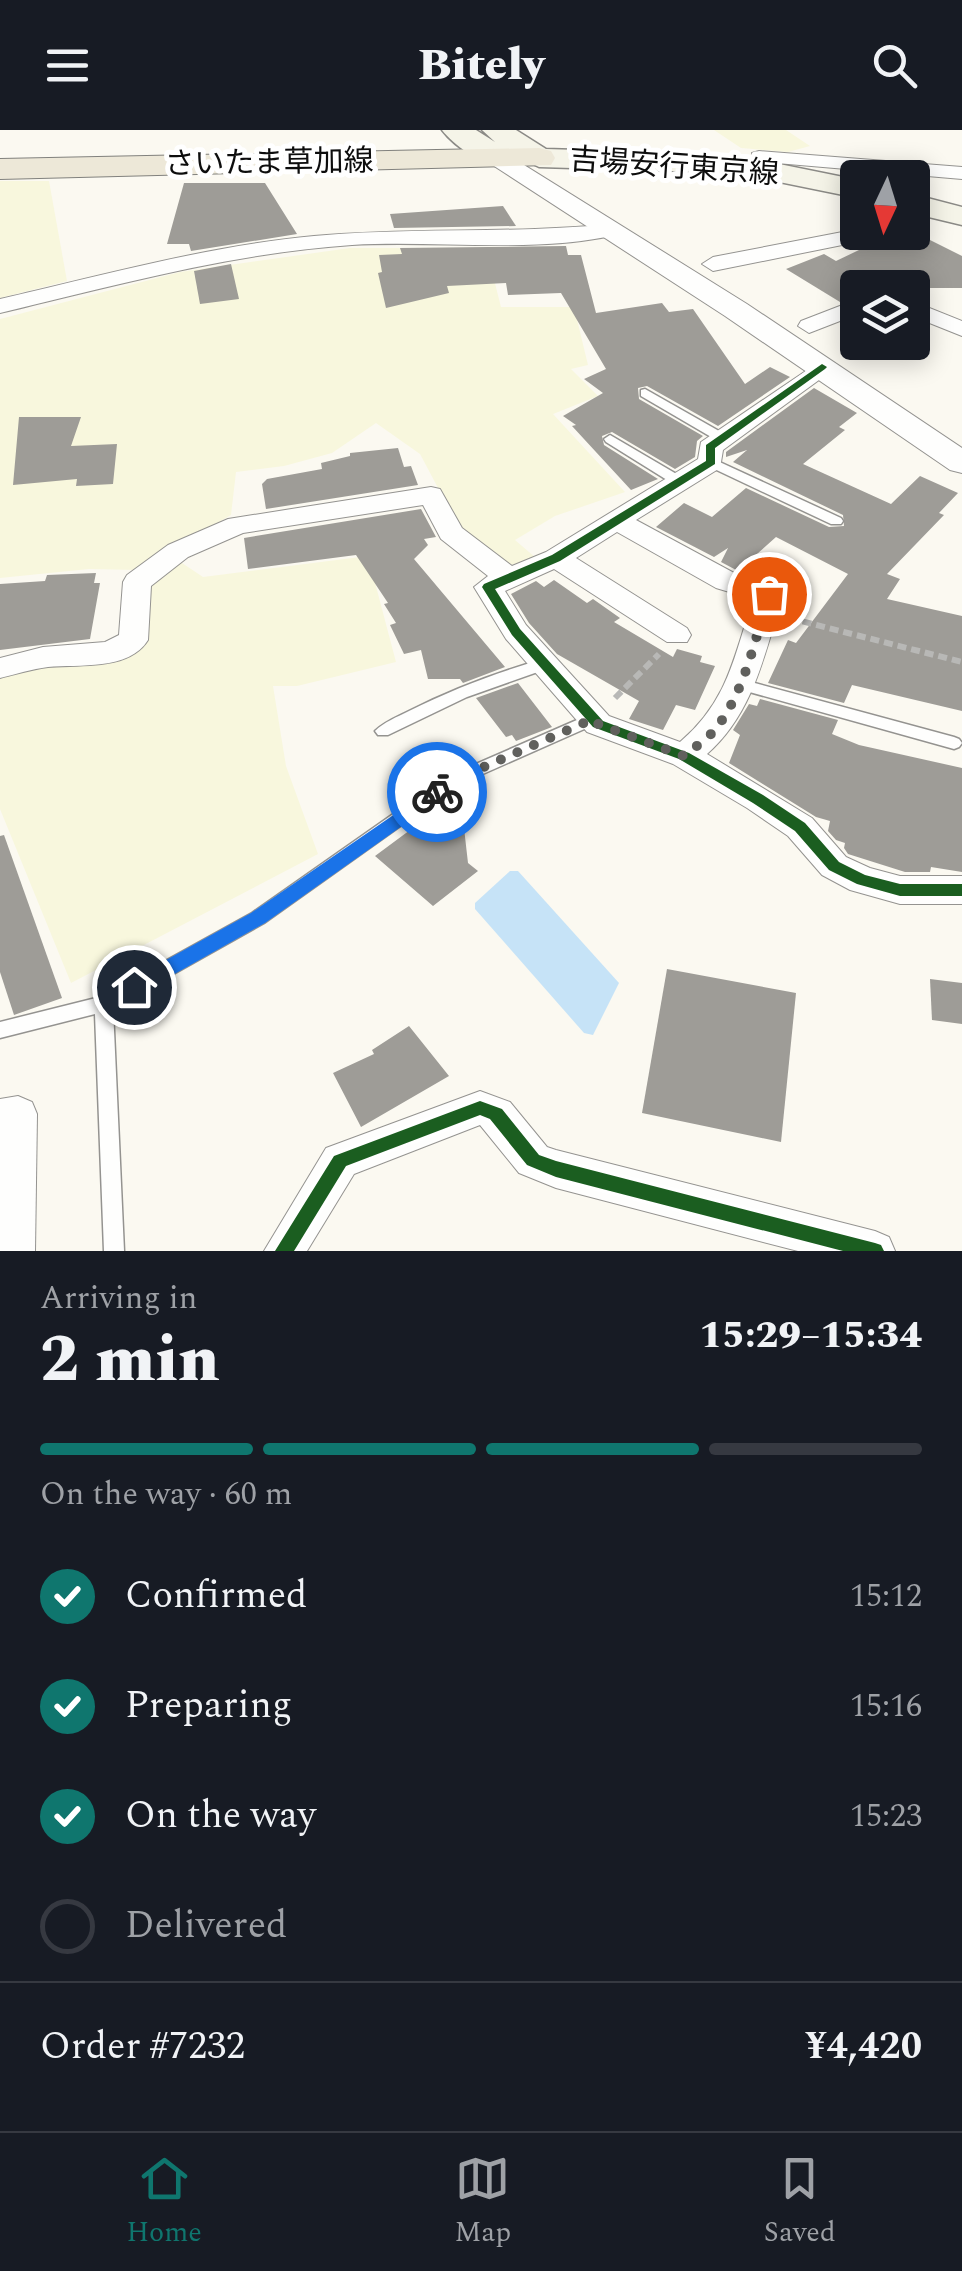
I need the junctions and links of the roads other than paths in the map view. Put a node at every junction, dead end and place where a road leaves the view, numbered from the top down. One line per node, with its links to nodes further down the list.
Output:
1 (456, 130): 2 (main road)
2 (498, 144): 4 (main road, さいたま草加線); 5 (main road, さいたま草加線); 10 (street)
3 (759, 157): 6 (street)
4 (539, 158): 7 (main road, 吉場安行東京線); 12 (street)
5 (0, 169)
6 (962, 173)
7 (840, 185)
8 (930, 213): 9 (main road)
9 (962, 216)
10 (612, 230): 13 (street); 18 (street)
11 (840, 239): 12 (street)
12 (712, 264): 16 (street)
13 (0, 306)
14 (840, 313): 16 (street)
15 (930, 316): 17 (street)
16 (809, 326): 20 (street)
17 (962, 330)
18 (822, 368): 22 (street); 23 (street)
19 (645, 393): 22 (lane)
20 (962, 432)
21 (610, 439): 24 (lane)
22 (716, 450): 24 (street); 26 (lane)
23 (962, 463)
24 (680, 482): 25 (street)
25 (618, 521): 27 (street); 32 (street)
26 (836, 521)
27 (556, 558): 28 (street); 29 (street)
28 (509, 578): 30 (street); 31 (street)
29 (676, 635)
30 (544, 664): 33 (street); 34 (lane)
31 (0, 668)
32 (740, 684): 35 (lane); 36 (street)
33 (593, 719): 36 (street); 38 (lane)
34 (383, 732)
35 (954, 743)
36 (684, 756): 37 (street)
37 (962, 890)
38 (104, 1004): 39 (lane); 42 (lane)
39 (0, 1030)
40 (0, 1117): 41 (street)
41 (15, 1251)
42 (114, 1251)
43 (284, 1251): 44 (street)
44 (875, 1251)

